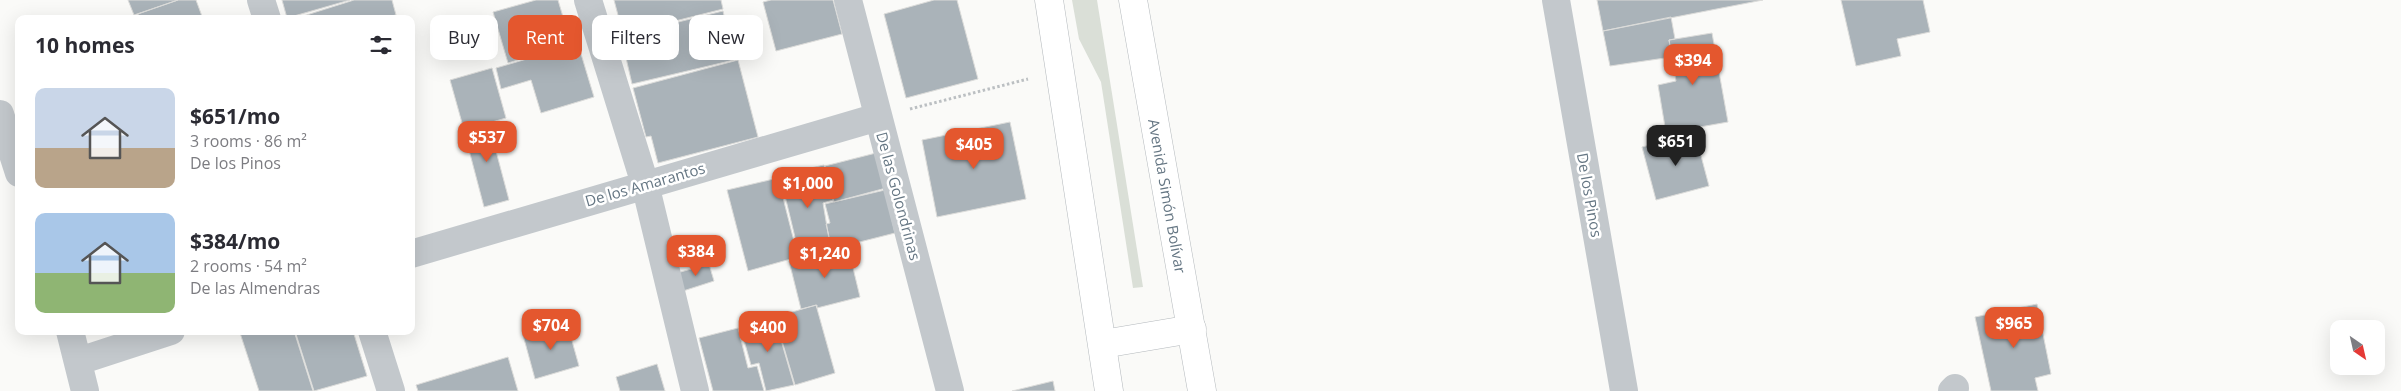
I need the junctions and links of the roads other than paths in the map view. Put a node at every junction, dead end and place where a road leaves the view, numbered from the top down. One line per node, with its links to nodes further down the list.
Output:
1 (261, 0): 7 (street)
2 (588, 0): 11 (street)
3 (848, 0): 9 (street, De las Golondrinas)
4 (1048, 0): 17 (highway)
5 (1133, 0): 13 (highway, Avenida Simón Bolívar)
6 (1556, 0): 25 (street, De los Pinos)
7 (266, 15)
8 (0, 114): 10 (street)
9 (878, 117): 11 (street, De los Amarantos); 22 (street, De las Golondrinas)
10 (15, 161)
11 (645, 184): 12 (street, De los Amarantos); 21 (street)
12 (415, 253)
13 (1192, 329): 17 (highway); 24 (highway, Avenida Simón Bolívar)
14 (71, 335): 18 (street)
15 (159, 335): 18 (street)
16 (373, 335): 20 (street)
17 (1103, 344): 23 (highway)
18 (79, 361): 19 (street)
19 (85, 391)
20 (391, 391)
21 (694, 391)
22 (950, 391)
23 (1109, 391)
24 (1202, 391)
25 (1624, 391)

